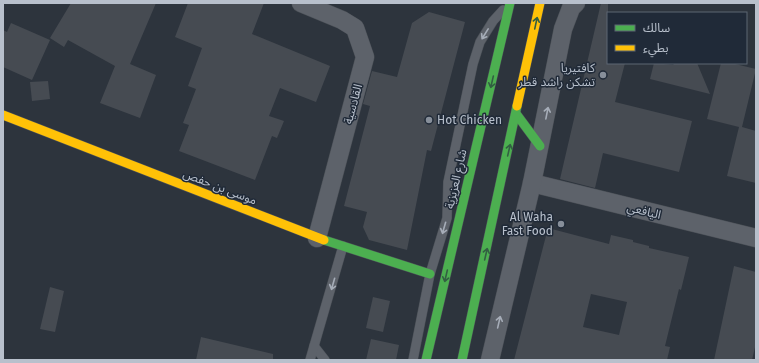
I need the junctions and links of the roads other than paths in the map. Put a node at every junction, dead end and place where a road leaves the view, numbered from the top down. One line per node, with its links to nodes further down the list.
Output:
1 (301, 3): 9 (street, القادسية)
2 (510, 3): 12 (lane, one-way to 12); 17 (main road, شارع العزيزية, one-way to 17)
3 (540, 3): 6 (main road, one-way to 3)
4 (576, 3): 7 (street, one-way to 4)
5 (3, 115): 9 (main road, موسى بن حفص)
6 (517, 115): 7 (main road); 18 (main road, one-way to 6)
7 (540, 146): 8 (street)
8 (532, 183): 10 (street, اليافعي); 19 (street, one-way to 8)
9 (317, 238): 11 (main road, موسى بن حفص)
10 (756, 238)
11 (343, 246): 12 (main road, موسى بن حفص); 13 (lane, one-way to 13)
12 (430, 274): 16 (lane)
13 (314, 346): 14 (lane); 15 (lane)
14 (310, 360)
15 (325, 360)
16 (413, 360)
17 (426, 360)
18 (462, 360)
19 (490, 360)

